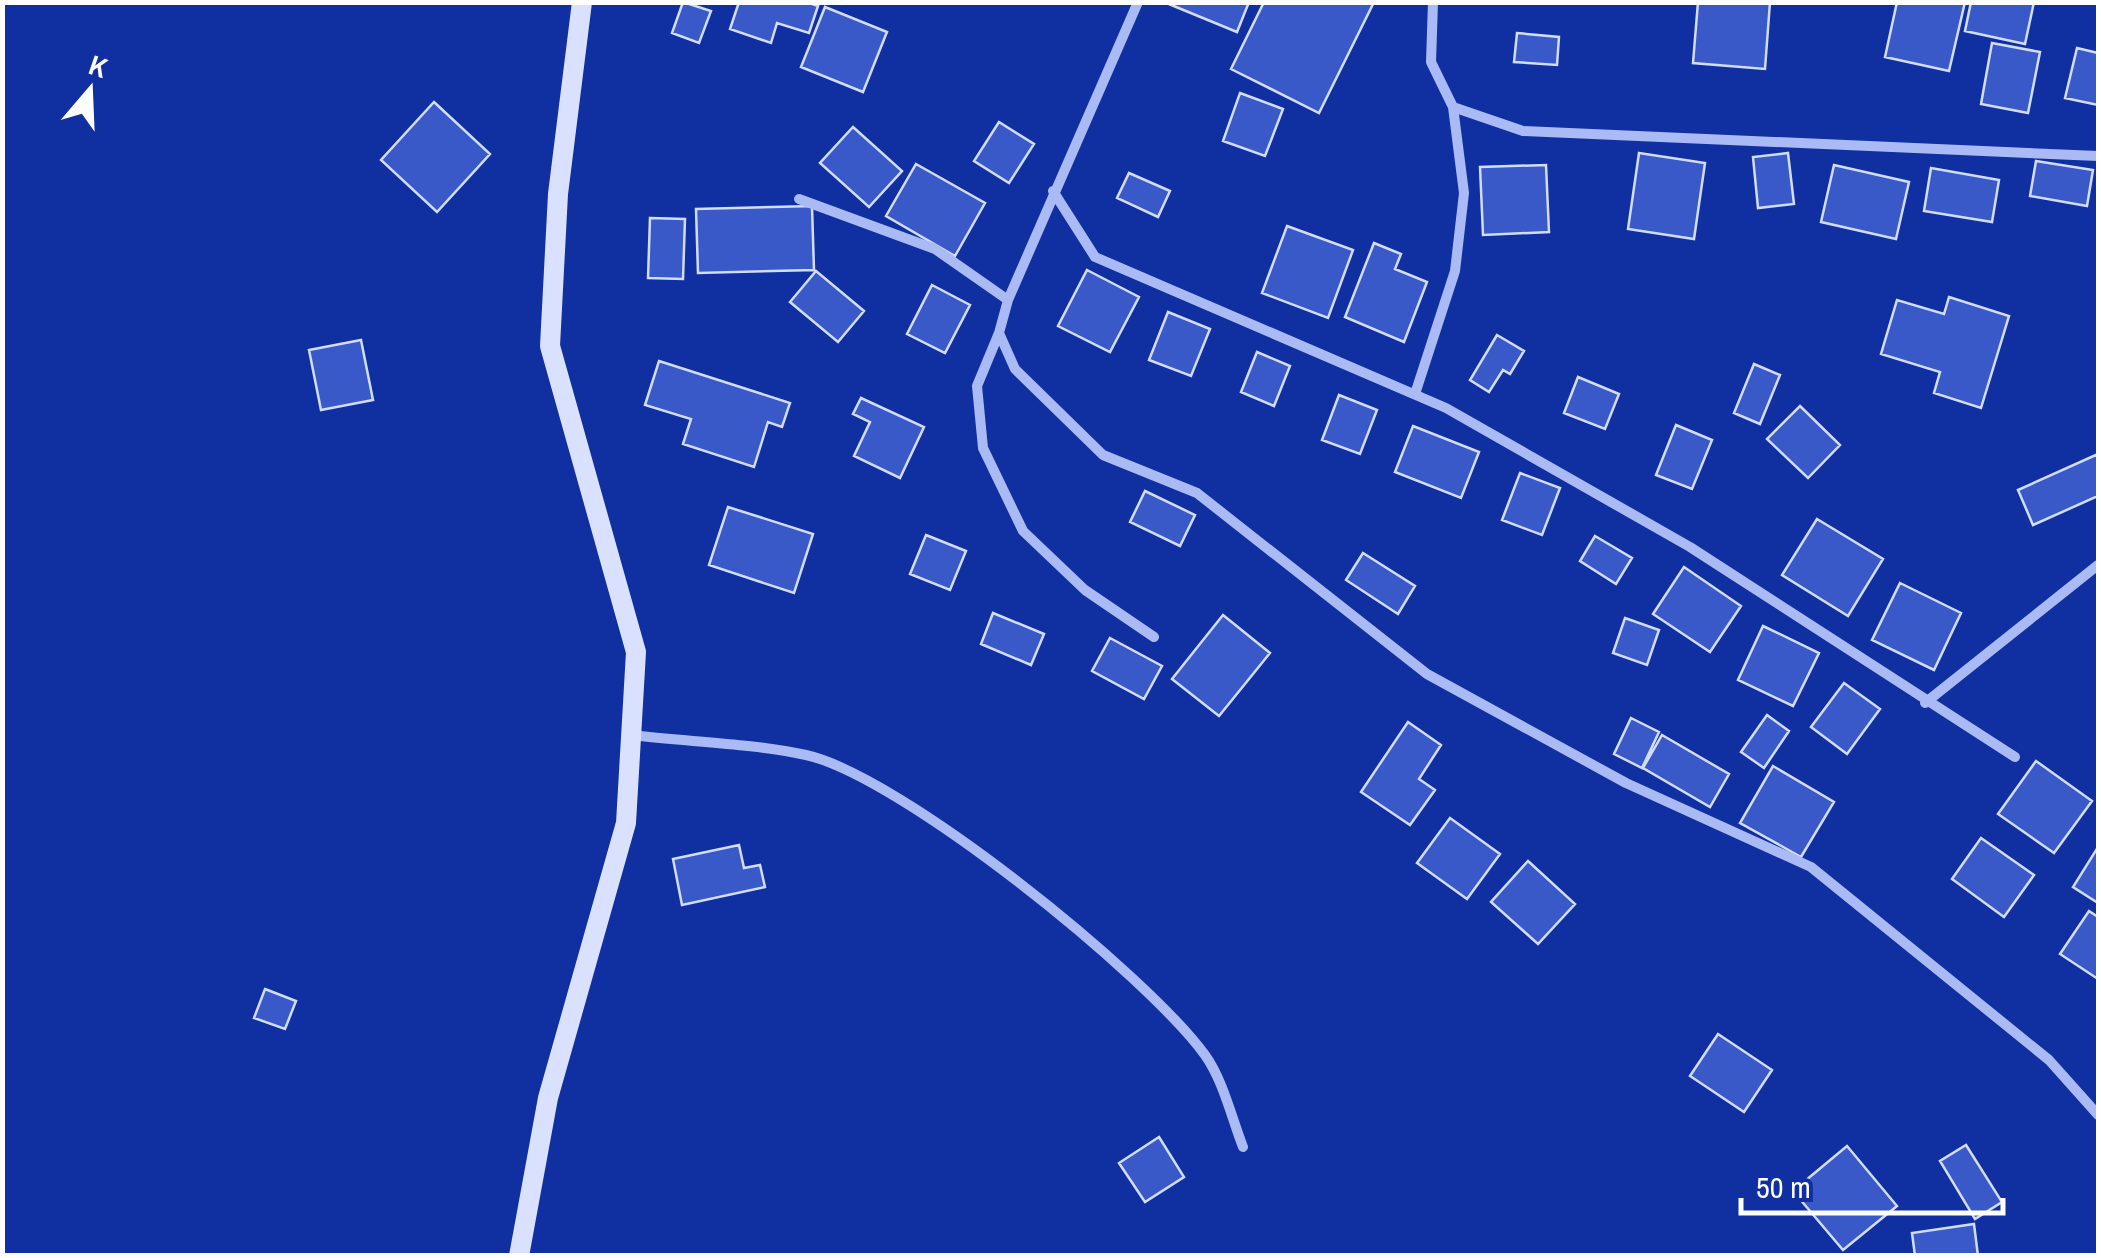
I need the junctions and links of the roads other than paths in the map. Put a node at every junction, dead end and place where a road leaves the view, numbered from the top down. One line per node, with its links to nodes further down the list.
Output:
1 (582, 2): 14 (street)
2 (1138, 2): 6 (street)
3 (1433, 2): 4 (street)
4 (1453, 107): 5 (street); 10 (street)
5 (2098, 156)
6 (1053, 190): 8 (street); 10 (street)
7 (798, 200): 8 (street)
8 (1008, 300): 9 (street)
9 (999, 333): 12 (street); 16 (street)
10 (1415, 394): 13 (street)
11 (2098, 565): 13 (street)
12 (1154, 638)
13 (1925, 703): 15 (street)
14 (632, 736): 17 (street); 18 (street)
15 (2015, 758)
16 (2098, 1115)
17 (1243, 1147)
18 (519, 1256)

